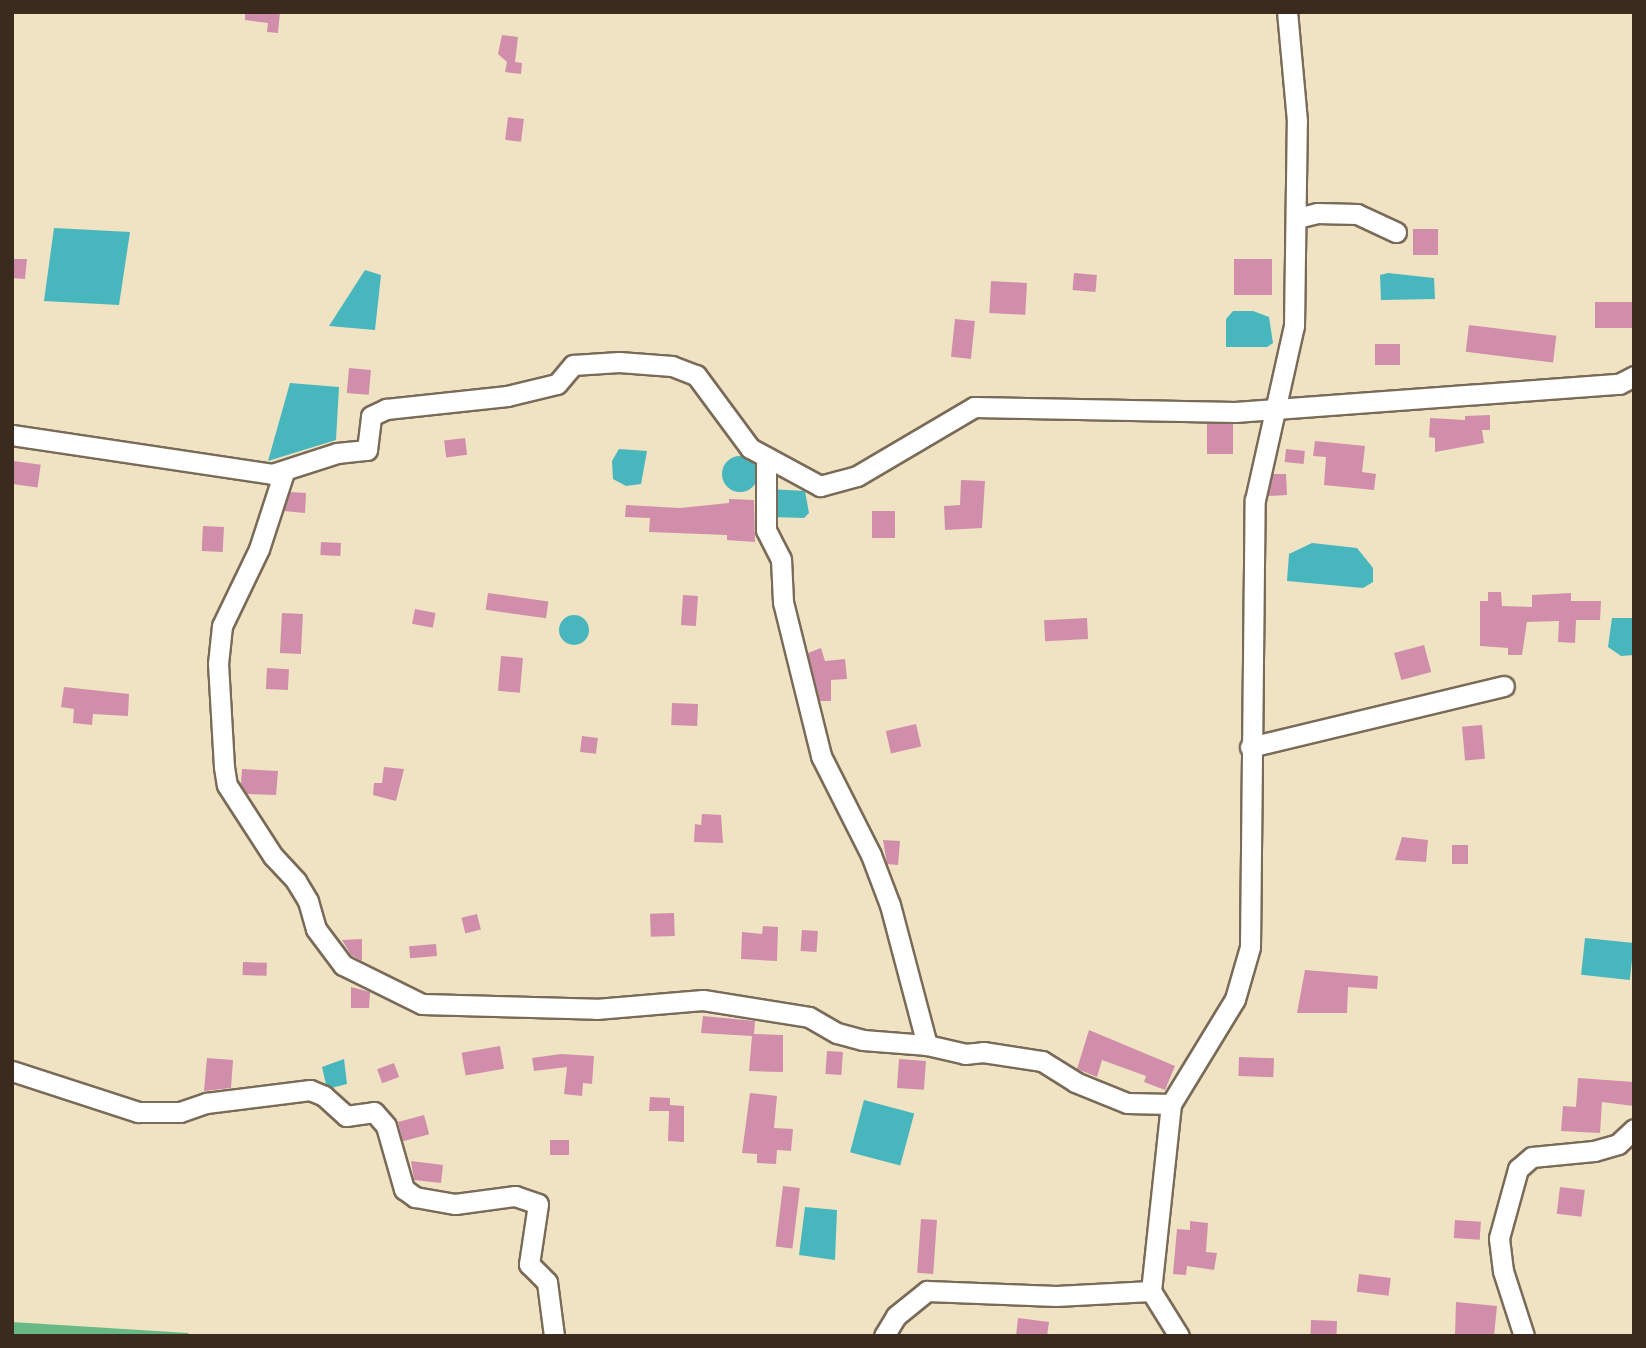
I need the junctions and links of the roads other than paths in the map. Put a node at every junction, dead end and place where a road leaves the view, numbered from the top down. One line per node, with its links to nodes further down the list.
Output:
1 (1287, 12): 2 (street)
2 (1297, 218): 3 (street); 5 (street)
3 (1396, 232)
4 (1634, 376): 5 (street)
5 (1274, 409): 7 (street); 10 (street)
6 (12, 435): 8 (street)
7 (766, 457): 8 (street); 11 (street)
8 (284, 472): 11 (street)
9 (1504, 686): 10 (street)
10 (1250, 747): 13 (street)
11 (927, 1045): 13 (street)
12 (12, 1071): 16 (street)
13 (1171, 1104): 15 (street)
14 (1634, 1129): 19 (street)
15 (1151, 1291): 17 (street); 18 (street)
16 (554, 1336)
17 (884, 1336)
18 (1179, 1336)
19 (1524, 1336)

